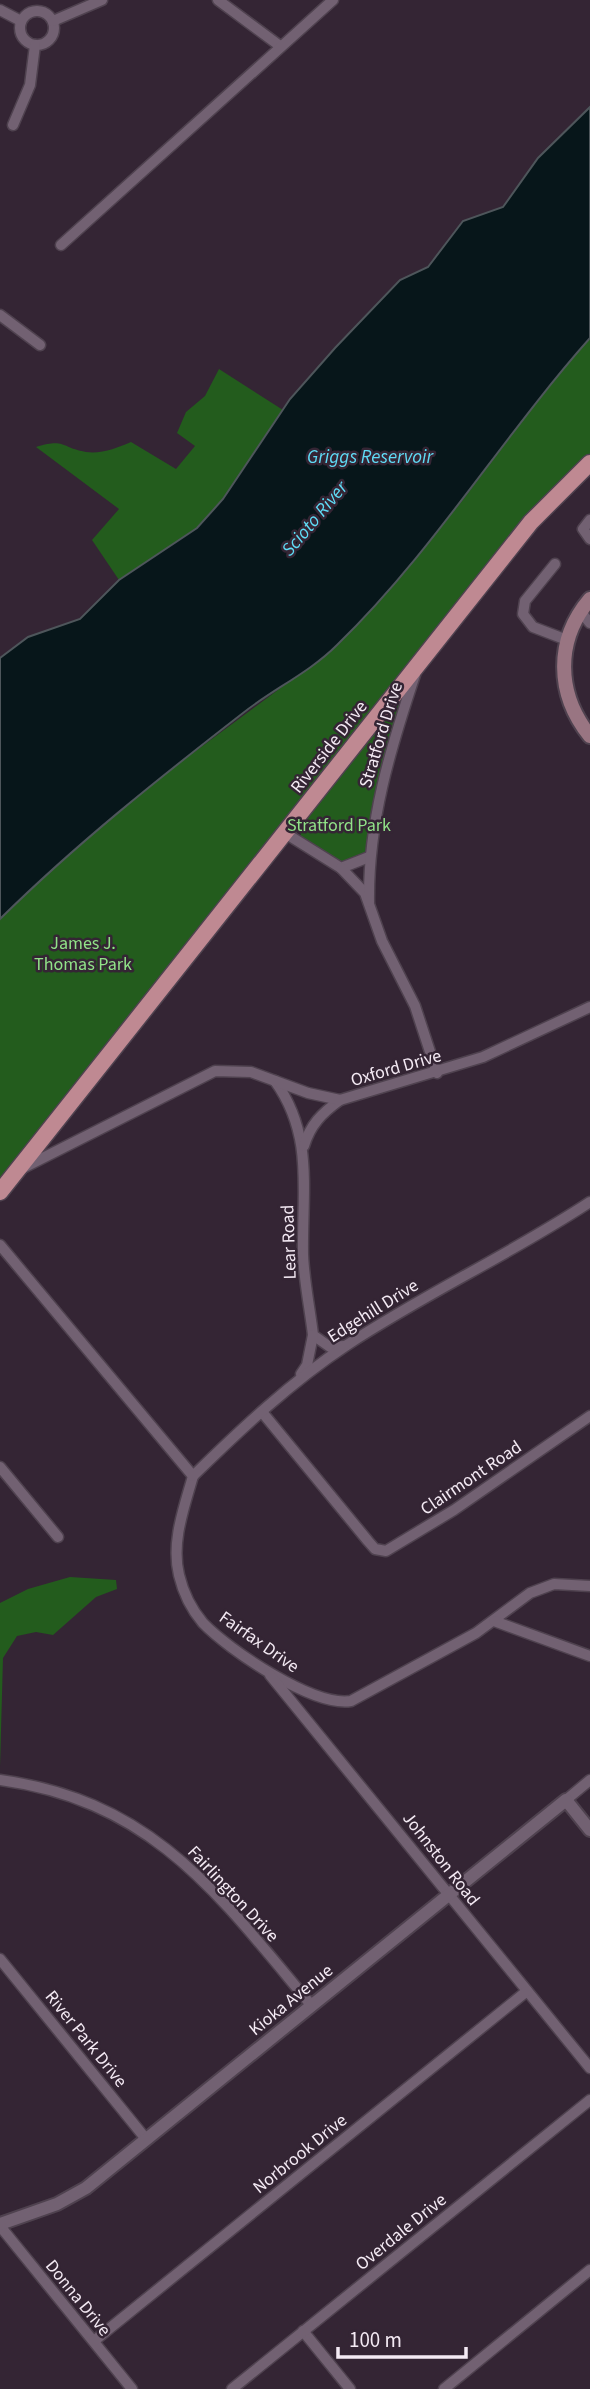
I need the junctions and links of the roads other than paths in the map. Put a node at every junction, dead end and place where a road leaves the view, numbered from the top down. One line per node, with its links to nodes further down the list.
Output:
1 (102, 0): 6 (street)
2 (218, 0): 8 (street)
3 (333, 0): 8 (street)
4 (0, 10): 5 (street)
5 (22, 21): 6 (street); 7 (street)
6 (53, 21): 7 (street)
7 (35, 45): 9 (street)
8 (280, 46): 10 (street)
9 (13, 125)
10 (61, 245)
11 (0, 315): 12 (street)
12 (40, 345)
13 (590, 463): 21 (main road, Riverside Drive)
14 (590, 520): 15 (street)
15 (590, 539)
16 (555, 564): 20 (street)
17 (590, 599): 18 (main road)
18 (580, 611): 19 (street); 20 (main road)
19 (590, 623)
20 (567, 640): 22 (main road)
21 (419, 663): 23 (main road, Riverside Drive); 24 (street, Stratford Drive)
22 (590, 736)
23 (285, 833): 25 (street, Stratford Drive); 32 (main road, Riverside Drive)
24 (369, 857): 25 (street); 26 (street, Stratford Drive)
25 (341, 868): 26 (street, Stratford Drive)
26 (369, 902): 28 (street, Stratford Drive)
27 (590, 1007): 28 (street, Oxford Drive)
28 (437, 1073): 30 (street, Oxford Drive)
29 (274, 1080): 30 (street, Oxford Drive); 31 (street, Lear Road); 32 (street, Oxford Drive)
30 (340, 1100): 31 (street)
31 (303, 1146): 36 (street, Lear Road)
32 (17, 1171): 33 (main road, Riverside Drive)
33 (0, 1192)
34 (590, 1202): 37 (street, Edgehill Drive)
35 (0, 1245): 42 (street)
36 (313, 1335): 37 (street); 38 (street, Lear Road)
37 (345, 1346): 38 (street, Edgehill Drive)
38 (297, 1381): 39 (street, Edgehill Drive)
39 (262, 1412): 40 (street, Clairmont Road); 42 (street, Edgehill Drive)
40 (590, 1416)
41 (0, 1467): 43 (street)
42 (192, 1476): 47 (street, Fairfax Drive)
43 (58, 1537)
44 (590, 1586): 45 (street, Fairfax Drive)
45 (494, 1621): 46 (street); 47 (street, Fairfax Drive)
46 (590, 1656)
47 (267, 1670): 52 (street, Johnston Road)
48 (0, 1780): 55 (street, Fairlington Drive)
49 (590, 1780): 50 (street, Kioka Avenue)
50 (566, 1801): 51 (street); 52 (street, Kioka Avenue)
51 (590, 1830)
52 (448, 1894): 54 (street, Johnston Road); 55 (street, Kioka Avenue)
53 (0, 1959): 58 (street, River Park Drive)
54 (527, 1990): 56 (street, Johnston Road); 62 (street, Norbrook Drive)
55 (312, 2006): 58 (street, Kioka Avenue)
56 (590, 2068)
57 (590, 2100): 61 (street, Overdale Drive)
58 (146, 2139): 59 (street, Kioka Avenue)
59 (0, 2225): 62 (street, Donna Drive)
60 (590, 2270): 66 (street)
61 (303, 2331): 64 (street, Overdale Drive); 65 (street)
62 (94, 2342): 63 (street, Donna Drive)
63 (132, 2389)
64 (232, 2389)
65 (350, 2389)
66 (443, 2389)

